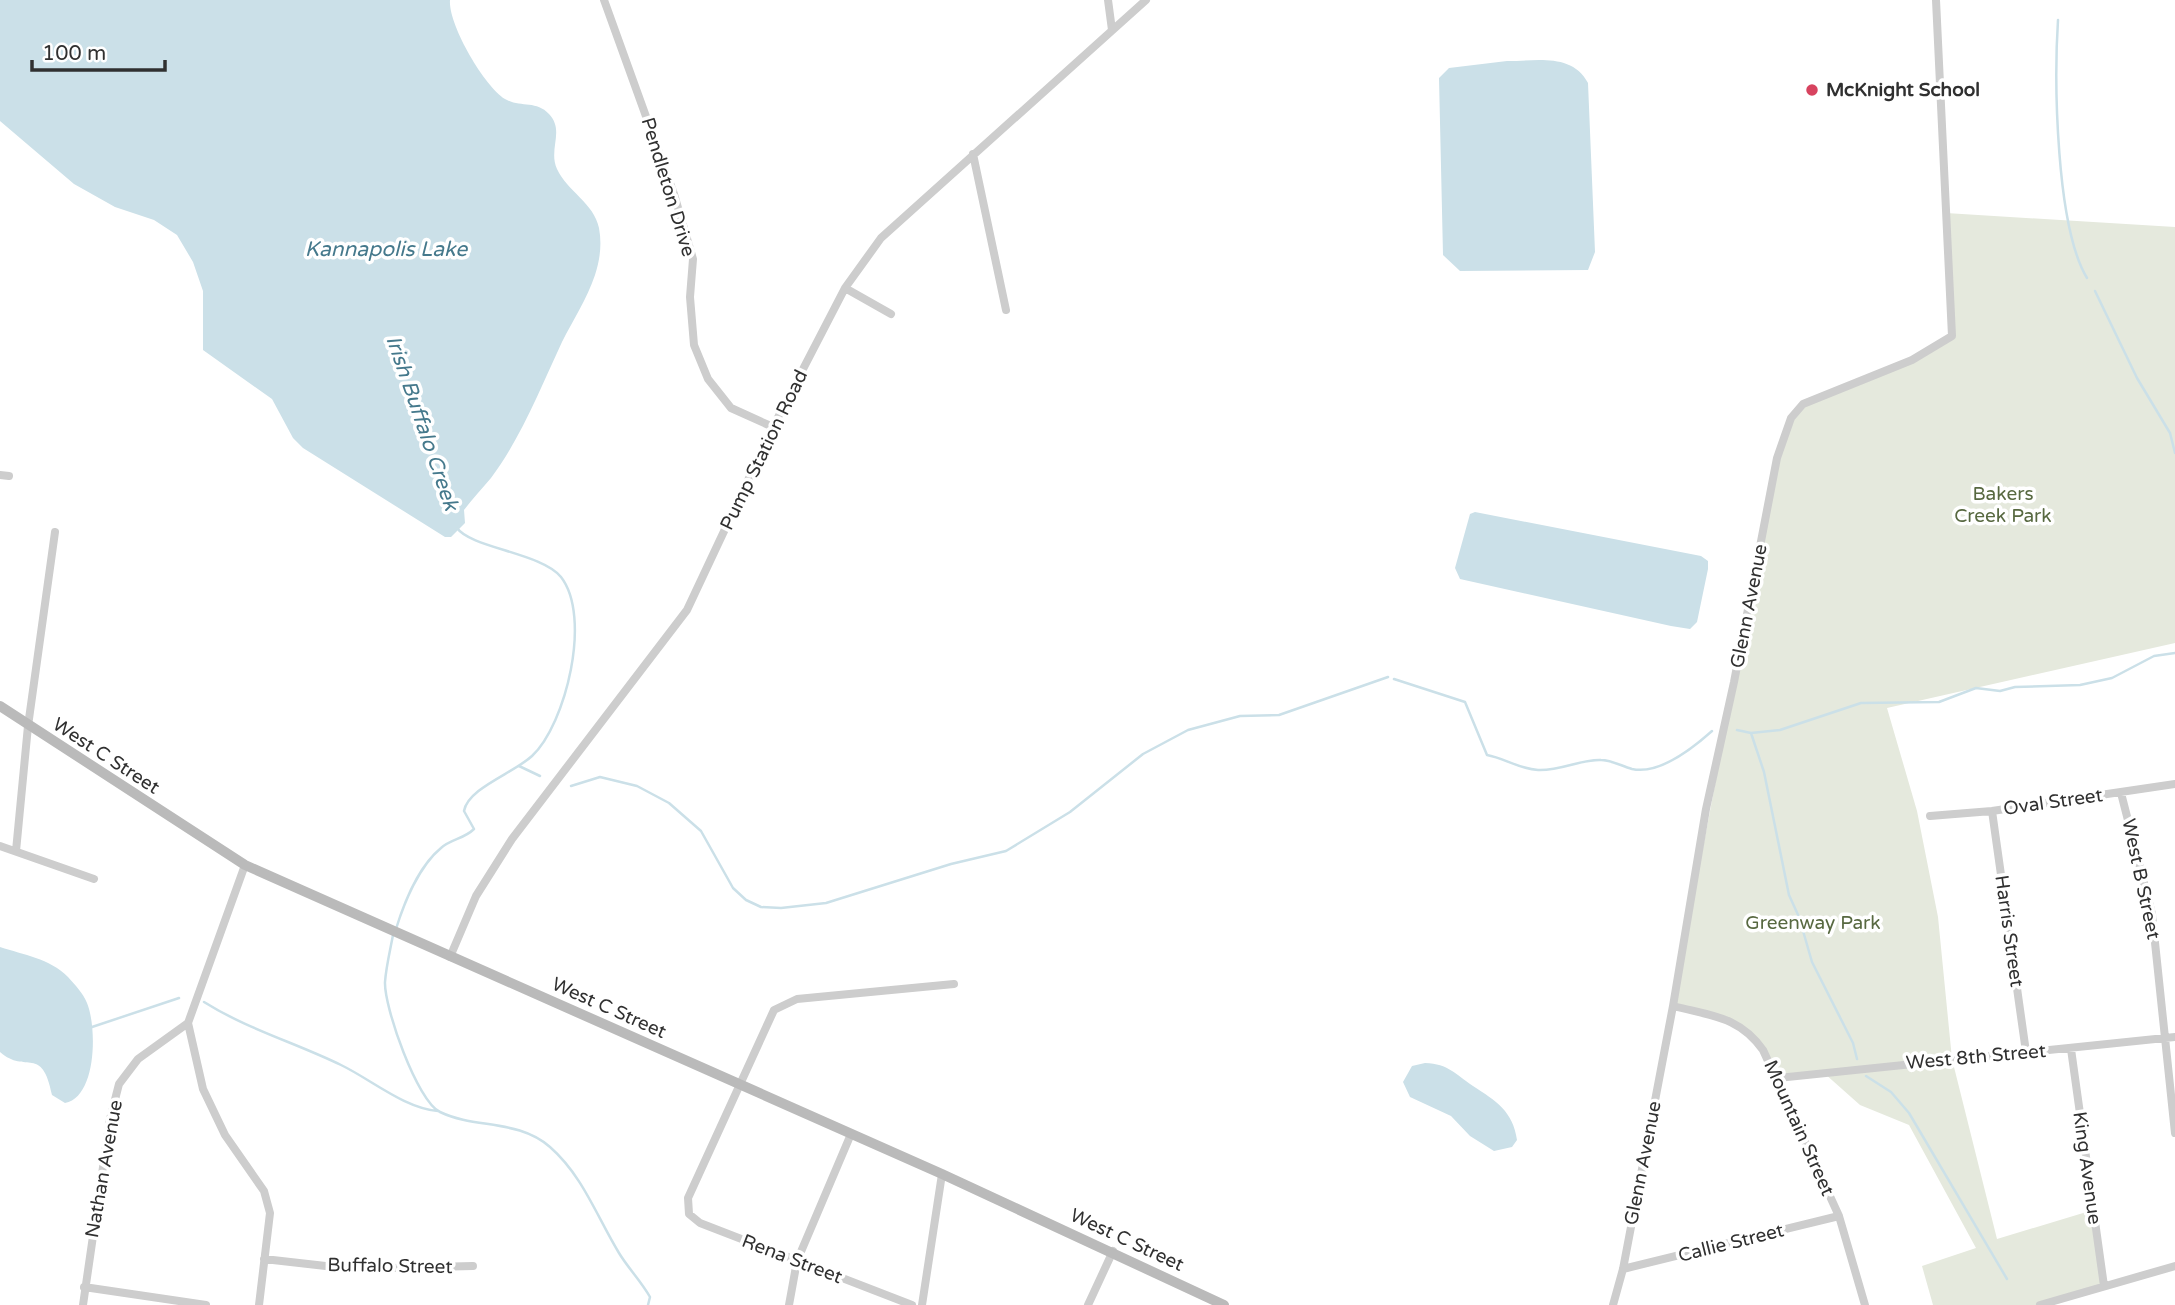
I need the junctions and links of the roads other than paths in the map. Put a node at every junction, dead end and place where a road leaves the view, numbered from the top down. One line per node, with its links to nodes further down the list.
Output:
1 (604, 0): 10 (street, Pendleton Drive)
2 (1108, 0): 5 (street)
3 (1146, 0): 5 (street, Pump Station Road)
4 (1936, 0): 24 (street, Glenn Avenue)
5 (1112, 30): 6 (street, Pump Station Road)
6 (973, 154): 7 (street, Pump Station Road); 8 (street)
7 (845, 288): 9 (street); 10 (street, Pump Station Road)
8 (1006, 310)
9 (891, 314)
10 (774, 427): 22 (street, Pump Station Road)
11 (55, 532): 13 (street)
12 (0, 706): 13 (main road, West C Street)
13 (28, 726): 19 (street); 20 (main road, West C Street)
14 (2175, 784): 15 (street, Oval Street)
15 (2121, 793): 16 (street, Oval Street); 26 (street, West B Street)
16 (1992, 811): 17 (street, Oval Street); 28 (street, Harris Street)
17 (1930, 816)
18 (0, 846): 19 (street)
19 (16, 851): 21 (street)
20 (245, 865): 22 (main road, West C Street); 25 (street)
21 (94, 879)
22 (450, 957): 30 (main road, West C Street)
23 (954, 984): 30 (street)
24 (1673, 1006): 29 (street, Mountain Street); 40 (street, Glenn Avenue)
25 (188, 1023): 36 (street); 42 (street, Nathan Avenue)
26 (2171, 1037): 27 (street, West 8th Street); 31 (street, West B Street)
27 (2071, 1049): 28 (street, West 8th Street); 41 (street, King Avenue)
28 (2025, 1052): 29 (street, West 8th Street)
29 (1777, 1078): 34 (street, Mountain Street)
30 (740, 1086): 32 (main road, West C Street); 37 (street, Rena Street)
31 (2175, 1133)
32 (851, 1134): 33 (main road, West C Street); 37 (street)
33 (942, 1174): 35 (main road, West C Street); 49 (street)
34 (1839, 1216): 40 (street, Callie Street); 52 (street, Mountain Street)
35 (1112, 1251): 43 (main road, West C Street); 50 (street)
36 (264, 1259): 38 (street, Buffalo Street); 46 (street)
37 (797, 1261): 47 (street); 48 (street, Rena Street)
38 (473, 1266)
39 (2175, 1266): 41 (street)
40 (1623, 1269): 51 (street, Glenn Avenue)
41 (2104, 1286): 53 (street)
42 (84, 1287): 44 (street, Nathan Avenue); 45 (street)
43 (1218, 1304)
44 (83, 1305)
45 (206, 1305)
46 (259, 1305)
47 (789, 1305)
48 (912, 1305)
49 (922, 1305)
50 (1088, 1305)
51 (1613, 1305)
52 (1865, 1305)
53 (2040, 1305)

